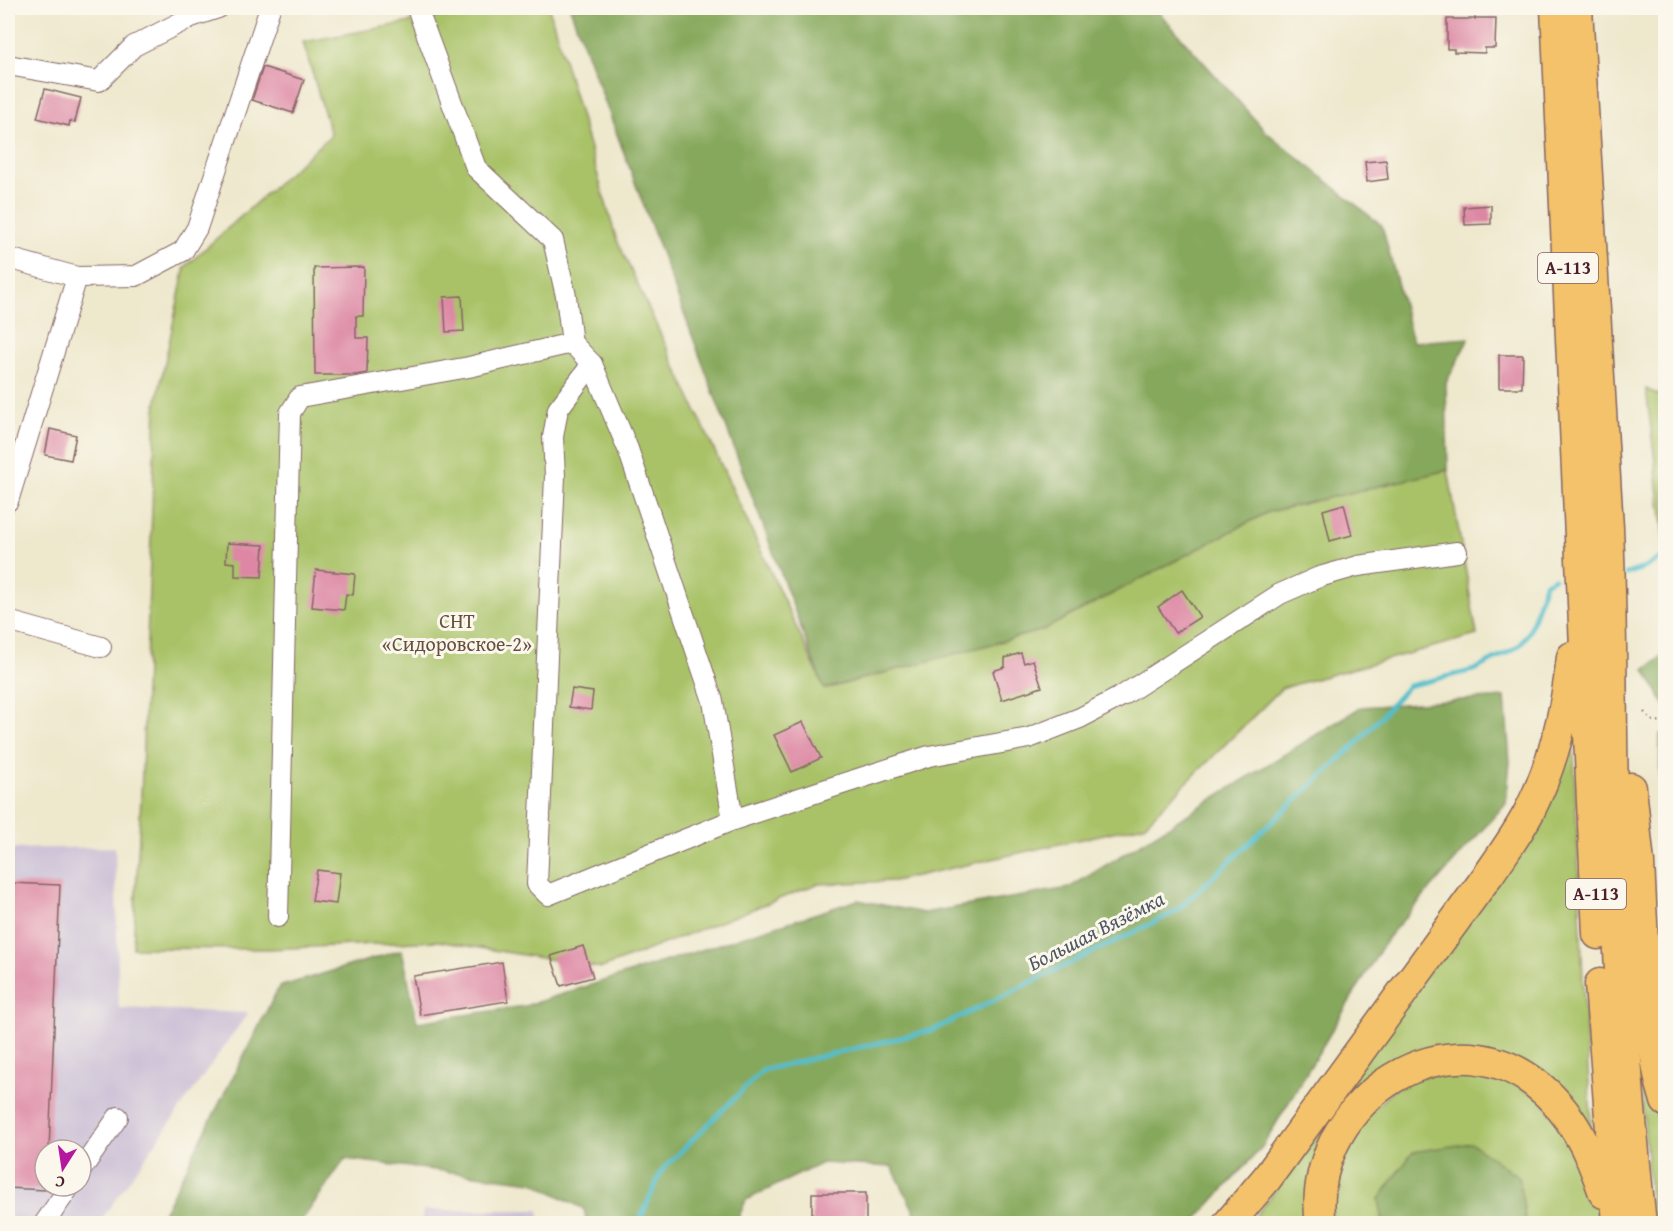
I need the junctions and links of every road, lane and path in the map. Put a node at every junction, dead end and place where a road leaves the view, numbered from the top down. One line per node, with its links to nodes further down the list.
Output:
1 (218, 8): 6 (street)
2 (270, 8): 8 (street)
3 (417, 8): 9 (street)
4 (1556, 8): 13 (highway, А-113)
5 (1577, 8): 14 (highway, А-113)
6 (8, 65)
7 (8, 258): 8 (street)
8 (77, 277): 11 (street)
9 (572, 343): 10 (street); 20 (street)
10 (592, 364): 19 (street); 19 (street)
11 (8, 501)
12 (1457, 552): 19 (street)
13 (1582, 565): 26 (highway); 29 (highway, А-113)
14 (1611, 606): 21 (highway); 30 (highway, А-113)
15 (8, 621): 16 (street)
16 (101, 647)
17 (1644, 712): 18 (path)
18 (1665, 720)
19 (733, 820)
20 (278, 917)
21 (1665, 1101)
22 (118, 1117): 23 (street)
23 (93, 1153)
24 (62, 1198): 25 (street)
25 (44, 1224)
26 (1228, 1224)
27 (1321, 1224): 28 (highway)
28 (1612, 1224)
29 (1618, 1224)
30 (1641, 1224)

